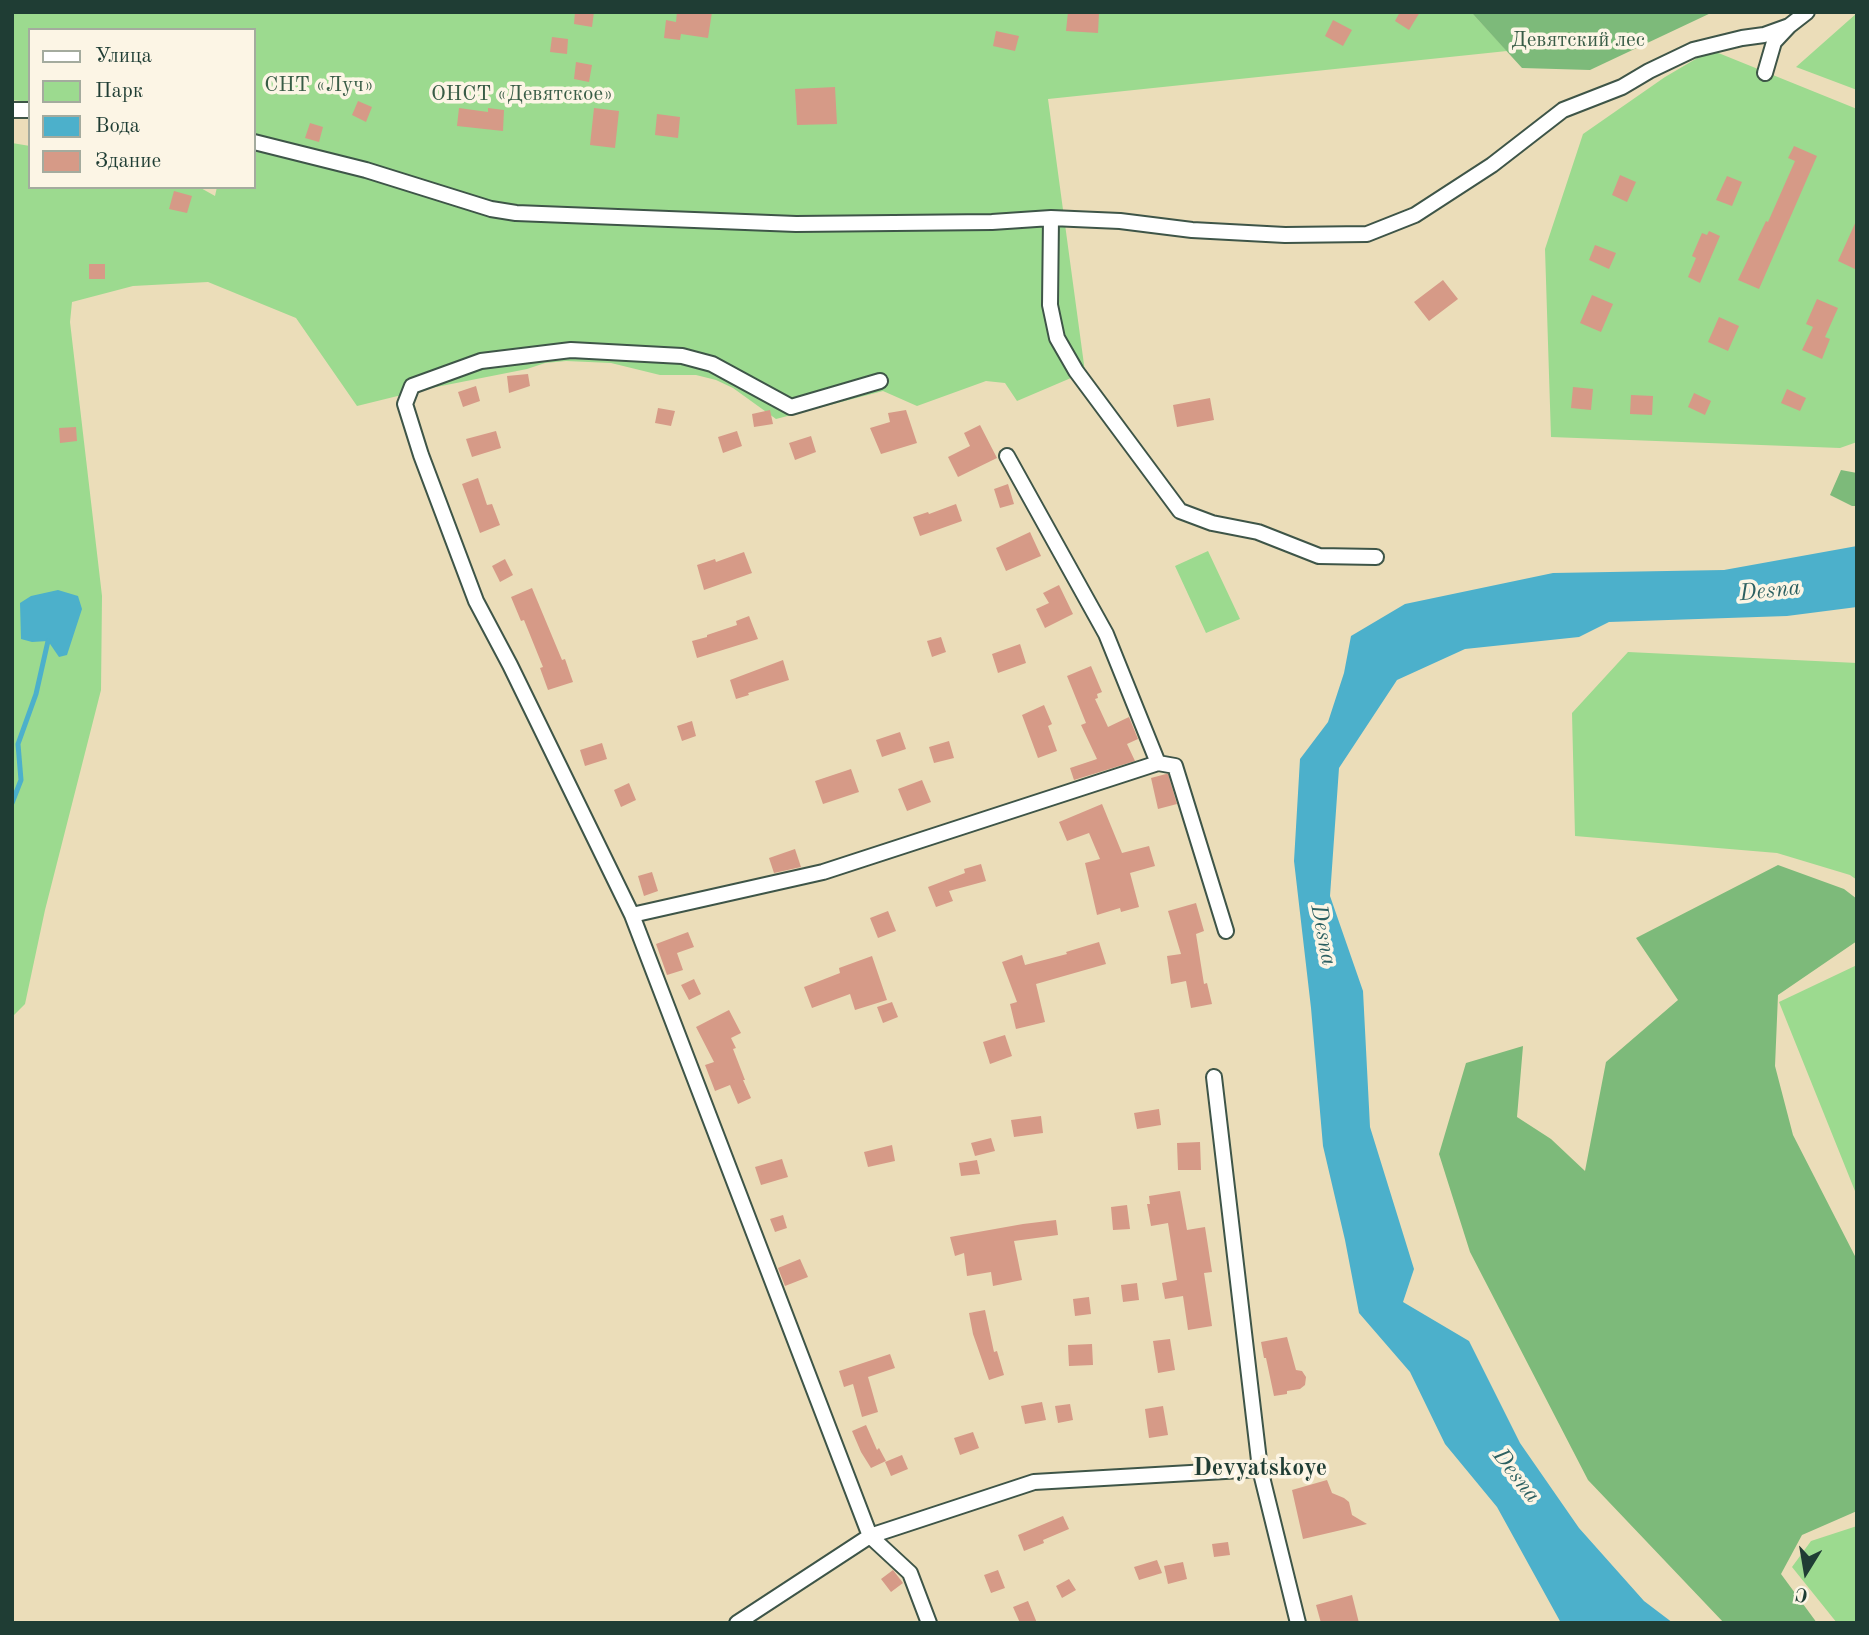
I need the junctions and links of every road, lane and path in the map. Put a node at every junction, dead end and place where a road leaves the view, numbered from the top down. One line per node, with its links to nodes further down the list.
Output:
1 (1807, 12): 2 (street)
2 (1789, 26): 3 (street); 5 (street)
3 (1765, 73)
4 (256, 142): 5 (street)
5 (1051, 218): 8 (street)
6 (880, 381): 10 (street)
7 (1007, 456): 9 (street)
8 (1376, 557)
9 (1158, 763): 10 (street); 11 (street)
10 (632, 915): 14 (street)
11 (1226, 931)
12 (1214, 1077): 13 (street)
13 (1260, 1469): 14 (street); 17 (street)
14 (870, 1536): 15 (street); 16 (street)
15 (737, 1623)
16 (929, 1623)
17 (1298, 1623)

